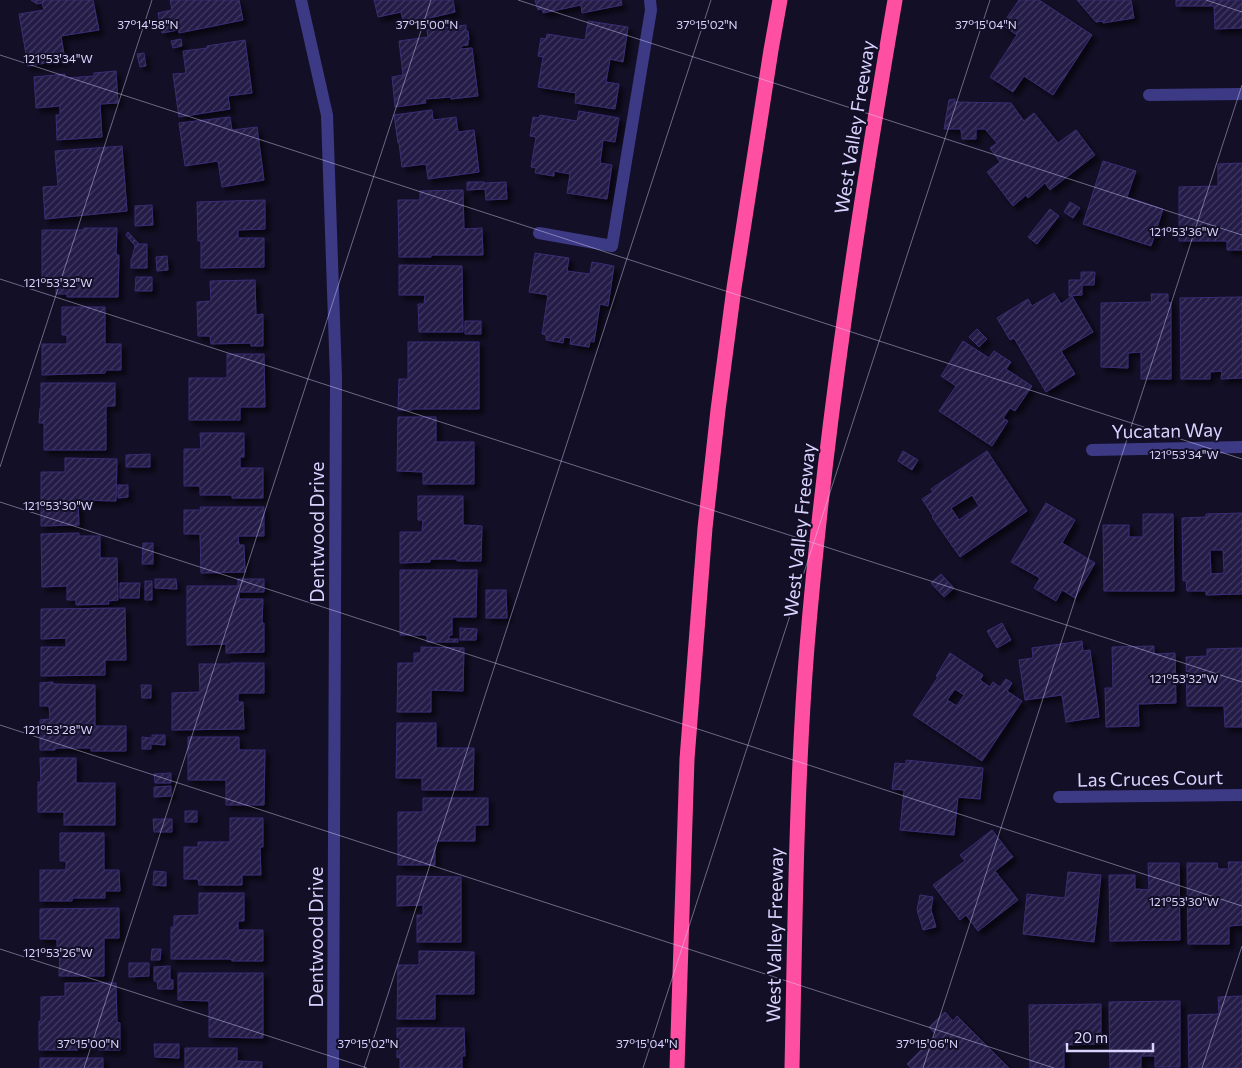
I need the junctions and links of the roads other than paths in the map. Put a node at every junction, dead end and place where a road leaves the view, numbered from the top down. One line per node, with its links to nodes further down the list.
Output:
1 (301, 0): 12 (street, Dentwood Drive)
2 (650, 0): 7 (street)
3 (780, 0): 13 (highway)
4 (895, 0): 14 (highway, West Valley Freeway)
5 (1242, 94): 6 (street)
6 (1150, 95)
7 (539, 233)
8 (1242, 447): 9 (street, Yucatan Way)
9 (1092, 450)
10 (1242, 795): 11 (street, Las Cruces Court)
11 (1059, 797)
12 (333, 1068)
13 (677, 1068)
14 (792, 1068)

